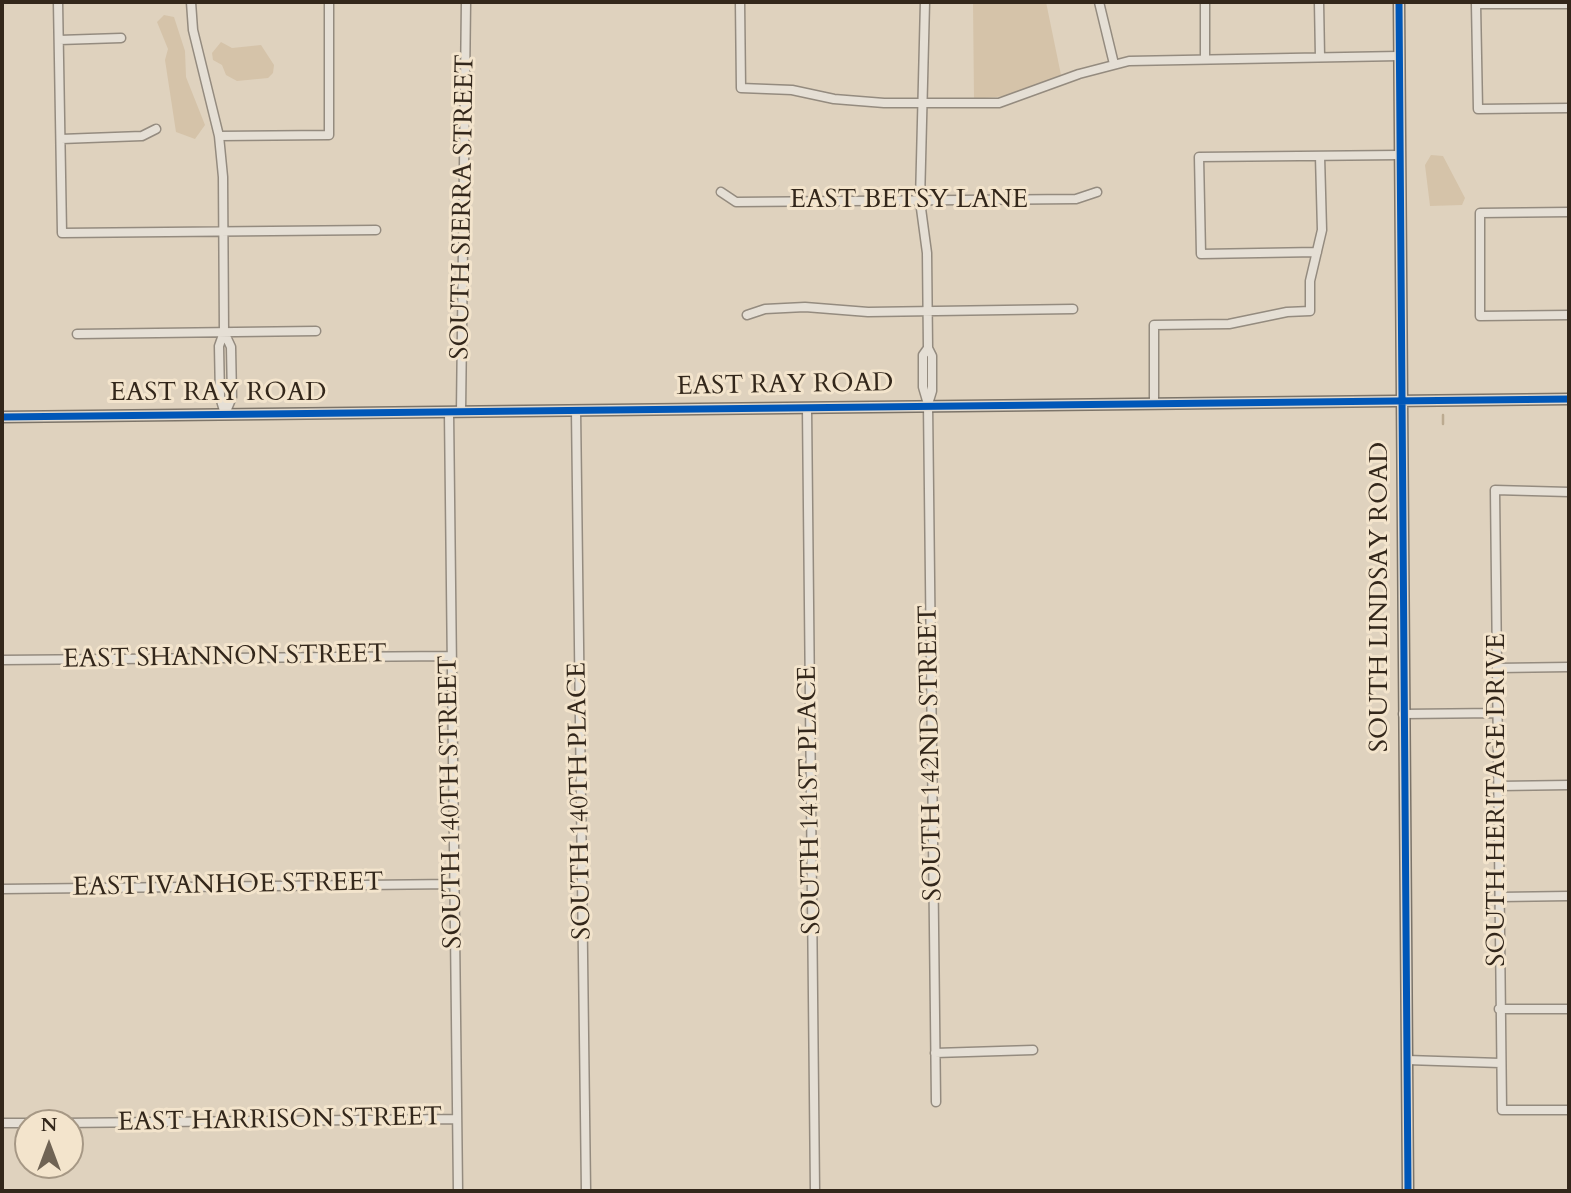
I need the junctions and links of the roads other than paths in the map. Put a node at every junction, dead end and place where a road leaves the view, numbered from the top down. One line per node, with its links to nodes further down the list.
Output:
1 (58, 2): 13 (street)
2 (191, 2): 21 (street)
3 (330, 2): 21 (street)
4 (466, 2): 46 (street, SOUTH SIERRA STREET)
5 (740, 2): 18 (street)
6 (925, 2): 18 (street, SOUTH 142ND STREET)
7 (1098, 2): 17 (street)
8 (1205, 2): 16 (street)
9 (1319, 2): 14 (street)
10 (1399, 2): 15 (main road, SOUTH LINDSAY ROAD)
11 (1565, 3): 19 (street)
12 (121, 38): 13 (street)
13 (59, 40): 22 (street)
14 (1320, 57): 15 (street); 16 (street)
15 (1399, 57): 23 (main road, SOUTH LINDSAY ROAD)
16 (1205, 59): 17 (street)
17 (1114, 64): 18 (street)
18 (923, 105): 27 (street, SOUTH 142ND STREET)
19 (1569, 108)
20 (156, 129): 22 (street)
21 (219, 136): 30 (street)
22 (61, 139): 30 (street)
23 (1399, 155): 24 (street); 40 (main road, SOUTH LINDSAY ROAD)
24 (1320, 156): 31 (street); 31 (street)
25 (721, 192): 27 (street, EAST BETSY LANE)
26 (1097, 192): 27 (street, EAST BETSY LANE)
27 (920, 201): 33 (street, SOUTH 142ND STREET)
28 (1569, 212): 35 (street)
29 (376, 230): 30 (street)
30 (226, 231): 37 (street)
31 (1317, 252): 41 (street)
32 (1073, 309): 33 (street)
33 (928, 312): 34 (street); 42 (street, SOUTH 142ND STREET)
34 (747, 315)
35 (1569, 316)
36 (316, 331): 37 (street)
37 (224, 332): 38 (street); 47 (street)
38 (77, 334)
39 (1569, 398): 40 (main road, EAST RAY ROAD)
40 (1401, 400): 41 (main road, EAST RAY ROAD); 55 (main road, SOUTH LINDSAY ROAD)
41 (1154, 402): 42 (main road, EAST RAY ROAD)
42 (928, 404): 43 (main road, EAST RAY ROAD); 65 (street, SOUTH 142ND STREET)
43 (807, 408): 44 (main road, EAST RAY ROAD); 74 (street, SOUTH 141ST PLACE)
44 (576, 410): 46 (main road, EAST RAY ROAD); 73 (street, SOUTH 140TH PLACE)
45 (449, 412): 46 (main road, EAST RAY ROAD); 47 (main road, EAST RAY ROAD); 50 (street, SOUTH 140TH STREET)
46 (461, 412)
47 (225, 414): 48 (main road, EAST RAY ROAD)
48 (2, 417)
49 (1569, 492): 53 (street, SOUTH HERITAGE DRIVE)
50 (449, 656): 51 (street, EAST SHANNON STREET); 58 (street, SOUTH 140TH STREET)
51 (2, 660)
52 (1569, 667): 53 (street)
53 (1497, 668): 54 (street, SOUTH HERITAGE DRIVE)
54 (1498, 713): 55 (street); 57 (street, SOUTH HERITAGE DRIVE)
55 (1403, 714): 66 (main road, SOUTH LINDSAY ROAD)
56 (1569, 785): 57 (street)
57 (1499, 786): 61 (street, SOUTH HERITAGE DRIVE)
58 (454, 884): 59 (street, EAST IVANHOE STREET); 70 (street, SOUTH 140TH STREET)
59 (2, 888)
60 (1569, 896): 61 (street)
61 (1500, 897): 62 (street, SOUTH HERITAGE DRIVE)
62 (1499, 1009): 63 (street); 67 (street, SOUTH HERITAGE DRIVE)
63 (1569, 1009)
64 (1033, 1050): 65 (street)
65 (935, 1052): 68 (street, SOUTH 142ND STREET)
66 (1407, 1060): 67 (street); 75 (main road, SOUTH LINDSAY ROAD)
67 (1500, 1063): 69 (street, SOUTH HERITAGE DRIVE)
68 (936, 1102)
69 (1569, 1110)
70 (456, 1119): 71 (street, EAST HARRISON STREET); 72 (street, SOUTH 140TH STREET)
71 (84, 1123)
72 (458, 1191)
73 (586, 1191)
74 (815, 1191)
75 (1408, 1191)

